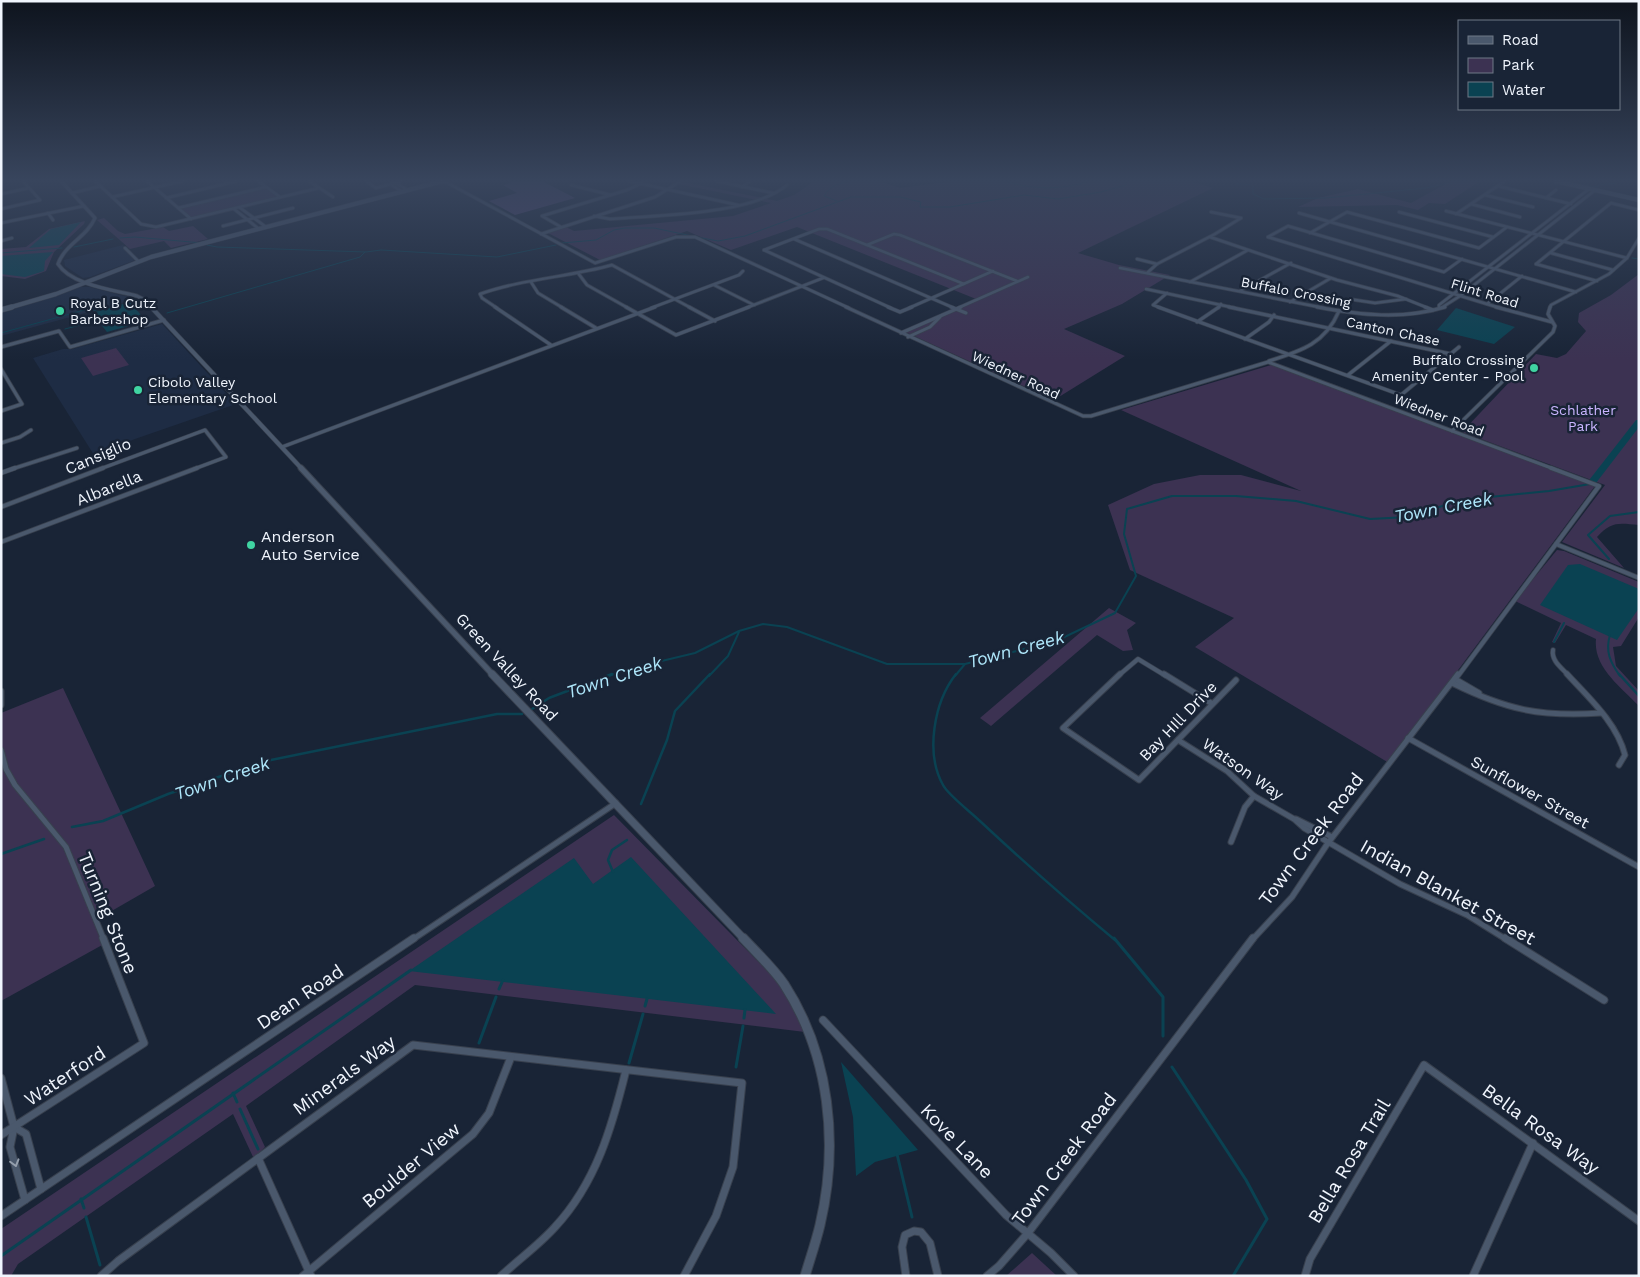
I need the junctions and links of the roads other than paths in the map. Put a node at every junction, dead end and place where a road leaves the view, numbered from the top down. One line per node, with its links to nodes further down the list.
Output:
1 (75, 241): 47 (street, Green Valley Road)
2 (216, 241): 30 (main road)
3 (553, 241): 4 (street, Wiedner Road)
4 (664, 241)
5 (702, 241): 52 (street, Wiedner Road)
6 (790, 241): 43 (street)
7 (798, 241): 59 (street)
8 (856, 241): 23 (street)
9 (878, 241): 23 (street)
10 (914, 241): 38 (street)
11 (1203, 241): 32 (street)
12 (1221, 241): 25 (street)
13 (1280, 241): 57 (street, Flint Road)
14 (1336, 241): 29 (street)
15 (1396, 241): 29 (street)
16 (1452, 241): 17 (street)
17 (1488, 241)
18 (1523, 241): 33 (street, Buffalo Crossing)
19 (1531, 241): 35 (street, Buffalo Crossing)
20 (1559, 241): 22 (street)
21 (1637, 241): 27 (street)
22 (1564, 242): 26 (street); 27 (street)
23 (867, 245): 50 (street)
24 (125, 248): 30 (street)
25 (1248, 250): 31 (street); 49 (street)
26 (1551, 253): 36 (street); 46 (street)
27 (1627, 258): 36 (street)
28 (1137, 259): 32 (street)
29 (1462, 259): 33 (street)
30 (138, 261): 47 (main road)
31 (1291, 262): 44 (street); 54 (street)
32 (1157, 264): 40 (street)
33 (1489, 267): 35 (street); 57 (street, Buffalo Crossing)
34 (1120, 268): 40 (street, Buffalo Crossing)
35 (1495, 269): 42 (street); 58 (street, Buffalo Crossing)
36 (1613, 270): 46 (street)
37 (743, 271): 51 (street)
38 (993, 271): 45 (street); 50 (street)
39 (578, 273): 48 (street); 60 (street); 73 (street)
40 (1147, 273): 49 (street, Buffalo Crossing)
41 (1028, 276): 45 (street)
42 (1522, 276): 55 (street); 65 (street)
43 (823, 278): 52 (street); 59 (street)
44 (1331, 278): 62 (street); 63 (street)
45 (1017, 281): 68 (street)
46 (1597, 281): 55 (street)
47 (85, 282): 69 (main road); 76 (street, Green Valley Road)
48 (530, 282): 80 (street); 86 (street)
49 (1190, 282): 54 (street, Buffalo Crossing)
50 (964, 284): 59 (street)
51 (714, 285): 60 (street); 66 (street)
52 (801, 286): 66 (street); 82 (street, Wiedner Road)
53 (1146, 289): 56 (street, Canton Chase)
54 (1240, 291): 63 (street, Buffalo Crossing)
55 (1576, 292): 79 (street)
56 (1167, 293): 64 (street, Canton Chase); 78 (street)
57 (1454, 294): 58 (street, Flint Road); 67 (street, Buffalo Crossing)
58 (1460, 296): 65 (street, Flint Road); 67 (street, Buffalo Crossing)
59 (933, 298): 68 (street)
60 (677, 299): 73 (street); 77 (street)
61 (1348, 299): 62 (street)
62 (1407, 299): 70 (street)
63 (1290, 302): 71 (street, Buffalo Crossing)
64 (1221, 304): 74 (street, Canton Chase); 78 (street)
65 (1487, 304): 79 (street, Flint Road)
66 (754, 305): 77 (street)
67 (1440, 308): 70 (street, Buffalo Crossing)
68 (958, 309): 72 (street); 75 (street)
69 (1, 310)
70 (1433, 310): 71 (street, Buffalo Crossing)
71 (1339, 311): 81 (street)
72 (966, 312)
73 (637, 314): 77 (street); 80 (street)
74 (1274, 315): 81 (street, Canton Chase); 84 (street)
75 (940, 317): 82 (street); 83 (street)
76 (164, 320): 87 (street); 99 (street, Green Valley Road)
77 (715, 321)
78 (1197, 322): 84 (street)
79 (1552, 322): 97 (street)
80 (596, 328): 86 (street)
81 (1332, 329): 85 (street, Canton Chase); 89 (street)
82 (901, 333): 83 (street, Wiedner Road)
83 (908, 336): 91 (street, Wiedner Road)
84 (1246, 339): 89 (street)
85 (1391, 341): 90 (street, Canton Chase); 93 (street)
86 (551, 345): 99 (street)
87 (1, 347)
88 (1459, 347): 90 (street)
89 (1292, 354): 91 (street); 93 (street)
90 (1451, 354): 93 (street)
91 (1268, 362): 97 (street, Wiedner Road)
92 (1, 369): 94 (street)
93 (1348, 375)
94 (1, 411)
95 (32, 430): 98 (street)
96 (205, 430): 103 (street, Cansiglio); 105 (street, Albarella)
97 (1452, 431): 102 (street, Wiedner Road)
98 (1, 443)
99 (282, 447): 120 (street, Green Valley Road)
100 (77, 448): 101 (street)
101 (1, 473)
102 (1599, 486): 106 (street, Town Creek Road)
103 (1, 507)
104 (1, 536): 105 (street)
105 (2, 542)
106 (1556, 544): 107 (street); 110 (street, Town Creek Road)
107 (1639, 578)
108 (1553, 650): 114 (street)
109 (1236, 680): 112 (street, Bay HIll Drive)
110 (1453, 681): 114 (street); 115 (street, Town Creek Road)
111 (1, 691): 113 (street)
112 (1211, 703): 116 (street, Bay HIll Drive); 116 (street, Bay HIll Drive)
113 (1, 705)
114 (1601, 713): 118 (street)
115 (1408, 738): 121 (street, Town Creek Road); 123 (street, Sunflower Street)
116 (1178, 740): 119 (street, Watson Way)
117 (1, 750): 126 (street, Turning Stone)
118 (1619, 765)
119 (1254, 796): 121 (street, Watson Way); 122 (street)
120 (616, 803): 135 (street, Dean Road); 144 (street, Green Valley Road)
121 (1330, 840): 124 (street, Indian Blanket Street); 139 (street, Town Creek Road)
122 (1231, 842)
123 (1639, 867)
124 (1604, 1000)
125 (823, 1020): 139 (street, Kove Lane)
126 (144, 1043): 131 (street, Waterford)
127 (511, 1057): 129 (street, Minerals Way); 134 (street, Minerals Way); 140 (street, Boulder View)
128 (1424, 1065): 133 (street, Bella Rosa Way); 149 (street, Bella Rosa Trail)
129 (626, 1070): 142 (street); 143 (street, Minerals Way)
130 (1, 1078): 131 (street)
131 (14, 1127): 132 (street, Waterford); 135 (street); 136 (street, one-way to 136)
132 (1, 1135)
133 (1533, 1143): 138 (street, Bella Rosa Way); 150 (street)
134 (258, 1158): 140 (street); 141 (street, Minerals Way)
135 (41, 1189): 136 (street, Dean Road)
136 (24, 1200): 137 (street, Dean Road)
137 (1, 1216)
138 (1639, 1220)
139 (1028, 1234): 147 (street, Town Creek Road); 148 (street, Kove Lane)
140 (308, 1274)
141 (102, 1276)
142 (501, 1276)
143 (684, 1276)
144 (805, 1276)
145 (906, 1276): 146 (street)
146 (938, 1276)
147 (987, 1276)
148 (1074, 1276)
149 (1305, 1276)
150 (1473, 1276)

